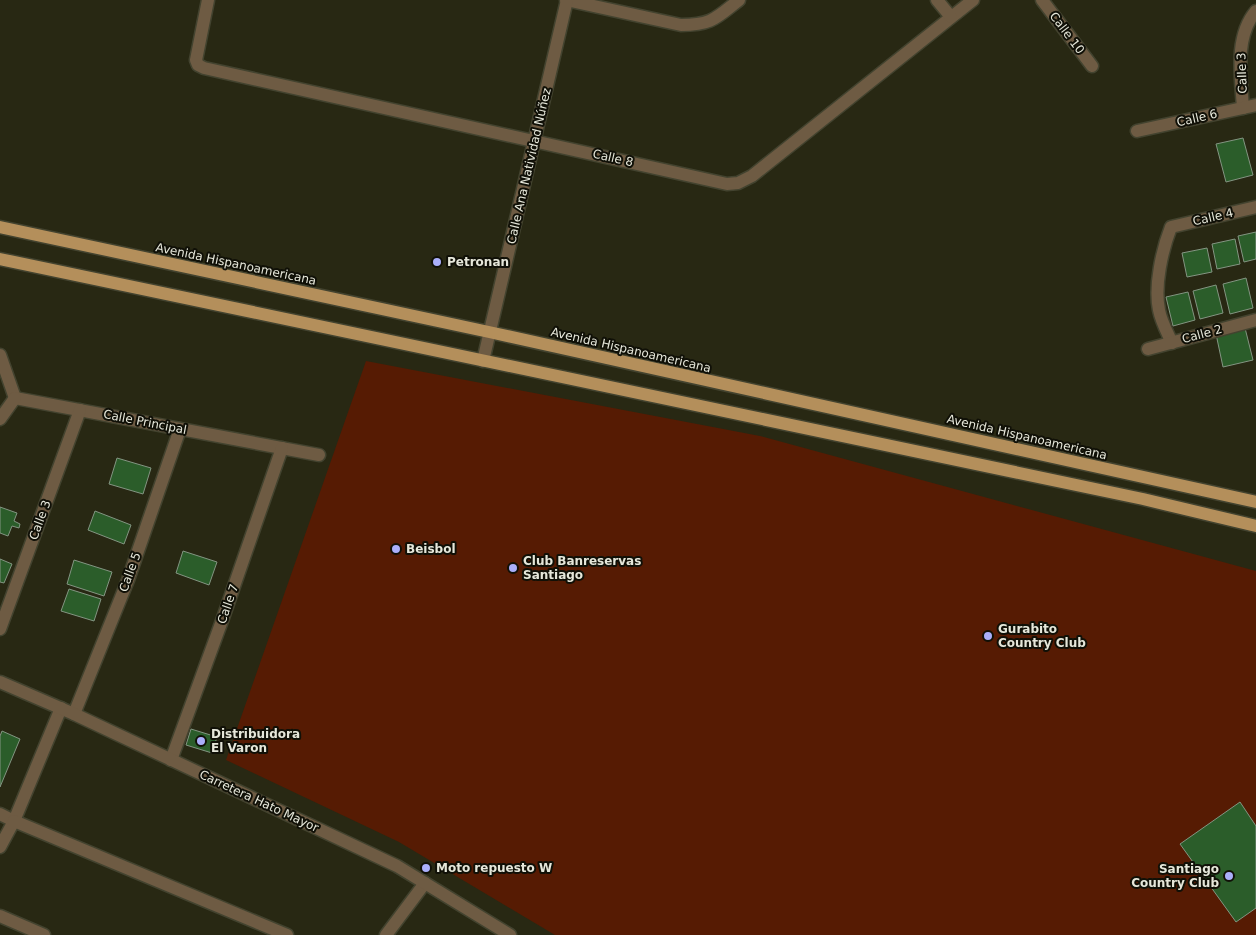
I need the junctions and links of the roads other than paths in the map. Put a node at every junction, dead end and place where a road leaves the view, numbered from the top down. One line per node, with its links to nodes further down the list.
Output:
1 (208, 0): 13 (street, Calle 8)
2 (567, 0): 3 (street); 13 (street, Calle Ana Natividad Núñez)
3 (739, 0)
4 (937, 0): 8 (street)
5 (973, 0): 8 (street, Calle 8)
6 (1042, 0): 9 (street, Calle 10)
7 (1256, 11): 11 (street, Calle 3)
8 (951, 18): 13 (street, Calle 8)
9 (1092, 66)
10 (1256, 105): 11 (street, Calle 6)
11 (1243, 108): 12 (street, Calle 6)
12 (1138, 131)
13 (535, 141): 18 (street, Calle Ana Natividad Núñez)
14 (1256, 207): 19 (street, Calle 4)
15 (0, 228): 18 (main road, Avenida Hispanoamericana)
16 (0, 259): 22 (main road)
17 (1256, 320): 19 (street, Calle 2)
18 (489, 332): 22 (street, Calle Ana Natividad Núñez); 29 (main road, Avenida Hispanoamericana)
19 (1172, 343): 20 (street, Calle 2)
20 (1148, 349)
21 (0, 355): 23 (street)
22 (483, 361): 30 (main road)
23 (15, 398): 24 (street, Calle Principal); 25 (street)
24 (80, 410): 26 (street, Calle Principal); 31 (street, Calle 3)
25 (0, 419)
26 (180, 429): 27 (street, Calle Principal); 34 (street, Calle 5)
27 (282, 448): 28 (street, Calle Principal); 35 (street, Calle 7)
28 (320, 455)
29 (1256, 502)
30 (1256, 526)
31 (0, 629)
32 (0, 682): 33 (street, Carretera Hato Mayor)
33 (61, 708): 34 (street, Carretera Hato Mayor); 37 (street)
34 (74, 714): 35 (street, Carretera Hato Mayor)
35 (171, 760): 39 (street, Carretera Hato Mayor)
36 (0, 814): 37 (street)
37 (14, 821): 38 (street); 43 (street)
38 (0, 847)
39 (425, 883): 41 (street, Carretera Hato Mayor); 44 (street)
40 (0, 916): 42 (street)
41 (502, 933)
42 (44, 935)
43 (287, 935)
44 (386, 935)

